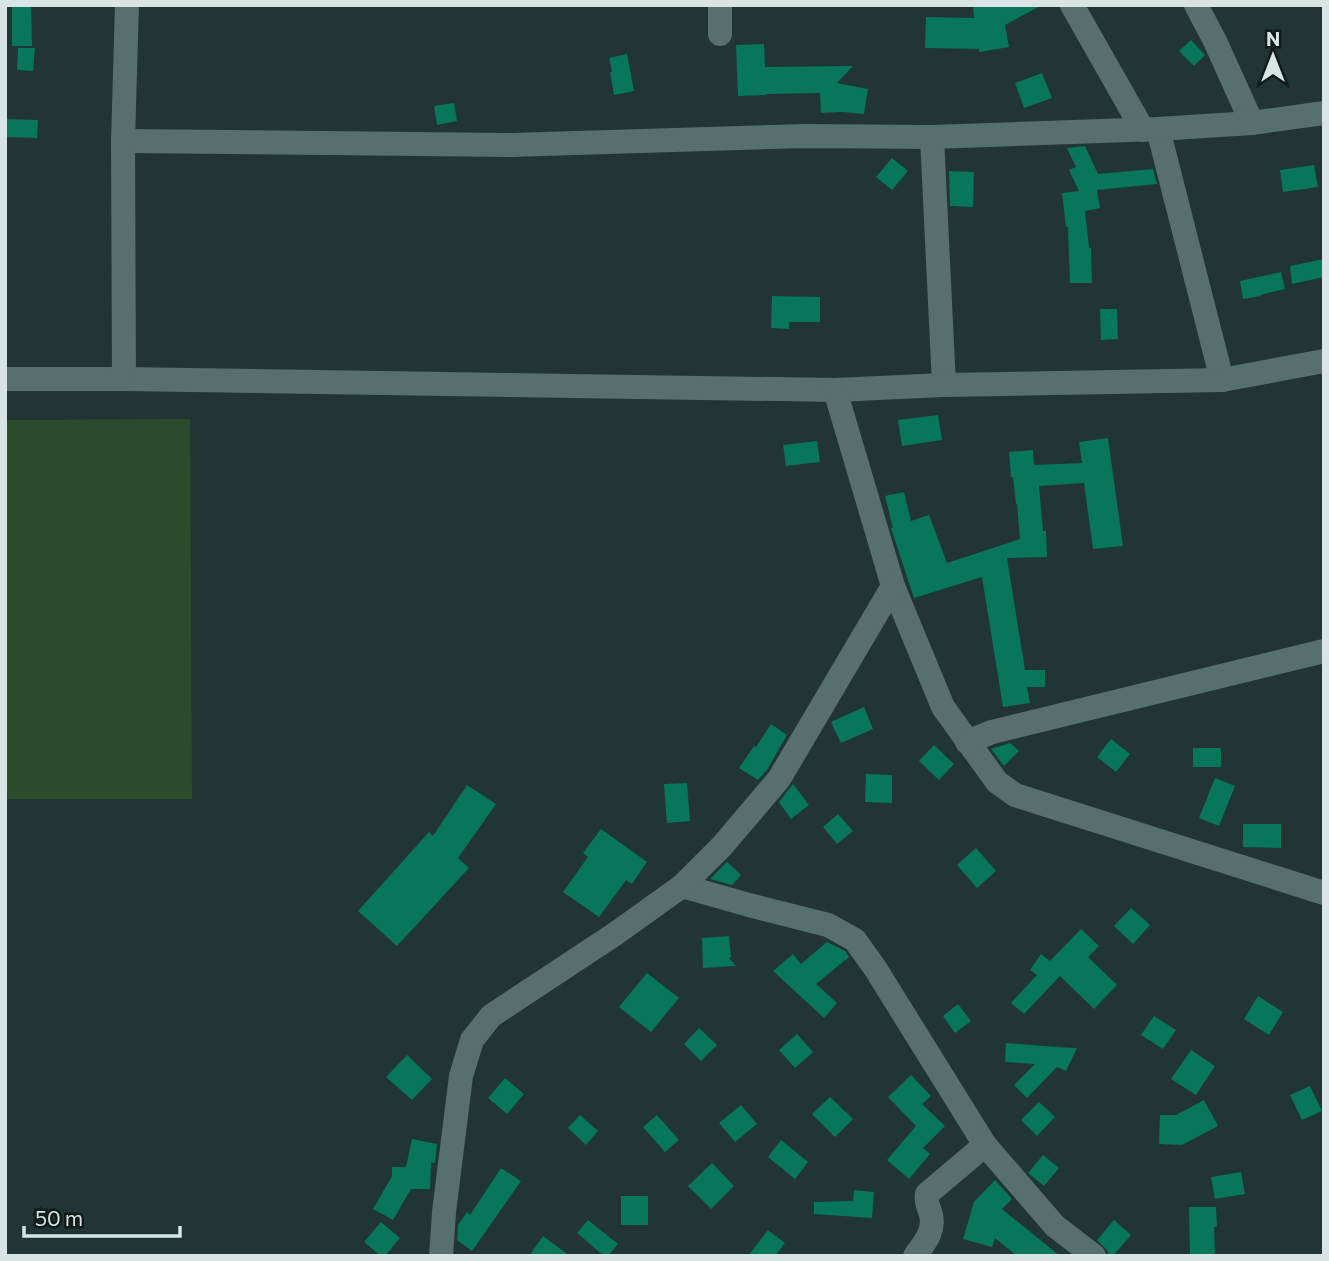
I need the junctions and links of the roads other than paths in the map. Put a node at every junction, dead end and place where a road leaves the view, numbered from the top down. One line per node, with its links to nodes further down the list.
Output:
1 (127, 5): 10 (street)
2 (720, 5): 5 (street)
3 (1072, 5): 8 (street)
4 (1196, 5): 7 (street)
5 (720, 34)
6 (1324, 113): 7 (street)
7 (1252, 123): 8 (street)
8 (1150, 129): 9 (street); 14 (street)
9 (932, 137): 10 (street); 15 (street)
10 (123, 141): 13 (street)
11 (1324, 362): 14 (street)
12 (5, 379): 13 (street)
13 (124, 379): 16 (street)
14 (1222, 380): 15 (street)
15 (944, 386): 16 (street)
16 (835, 390): 17 (street)
17 (894, 586): 19 (street); 20 (street)
18 (1324, 651): 19 (street)
19 (967, 742): 21 (street)
20 (682, 886): 22 (street); 23 (street)
21 (1324, 893)
22 (985, 1145): 24 (street); 25 (street)
23 (441, 1256)
24 (915, 1256)
25 (1094, 1256)

